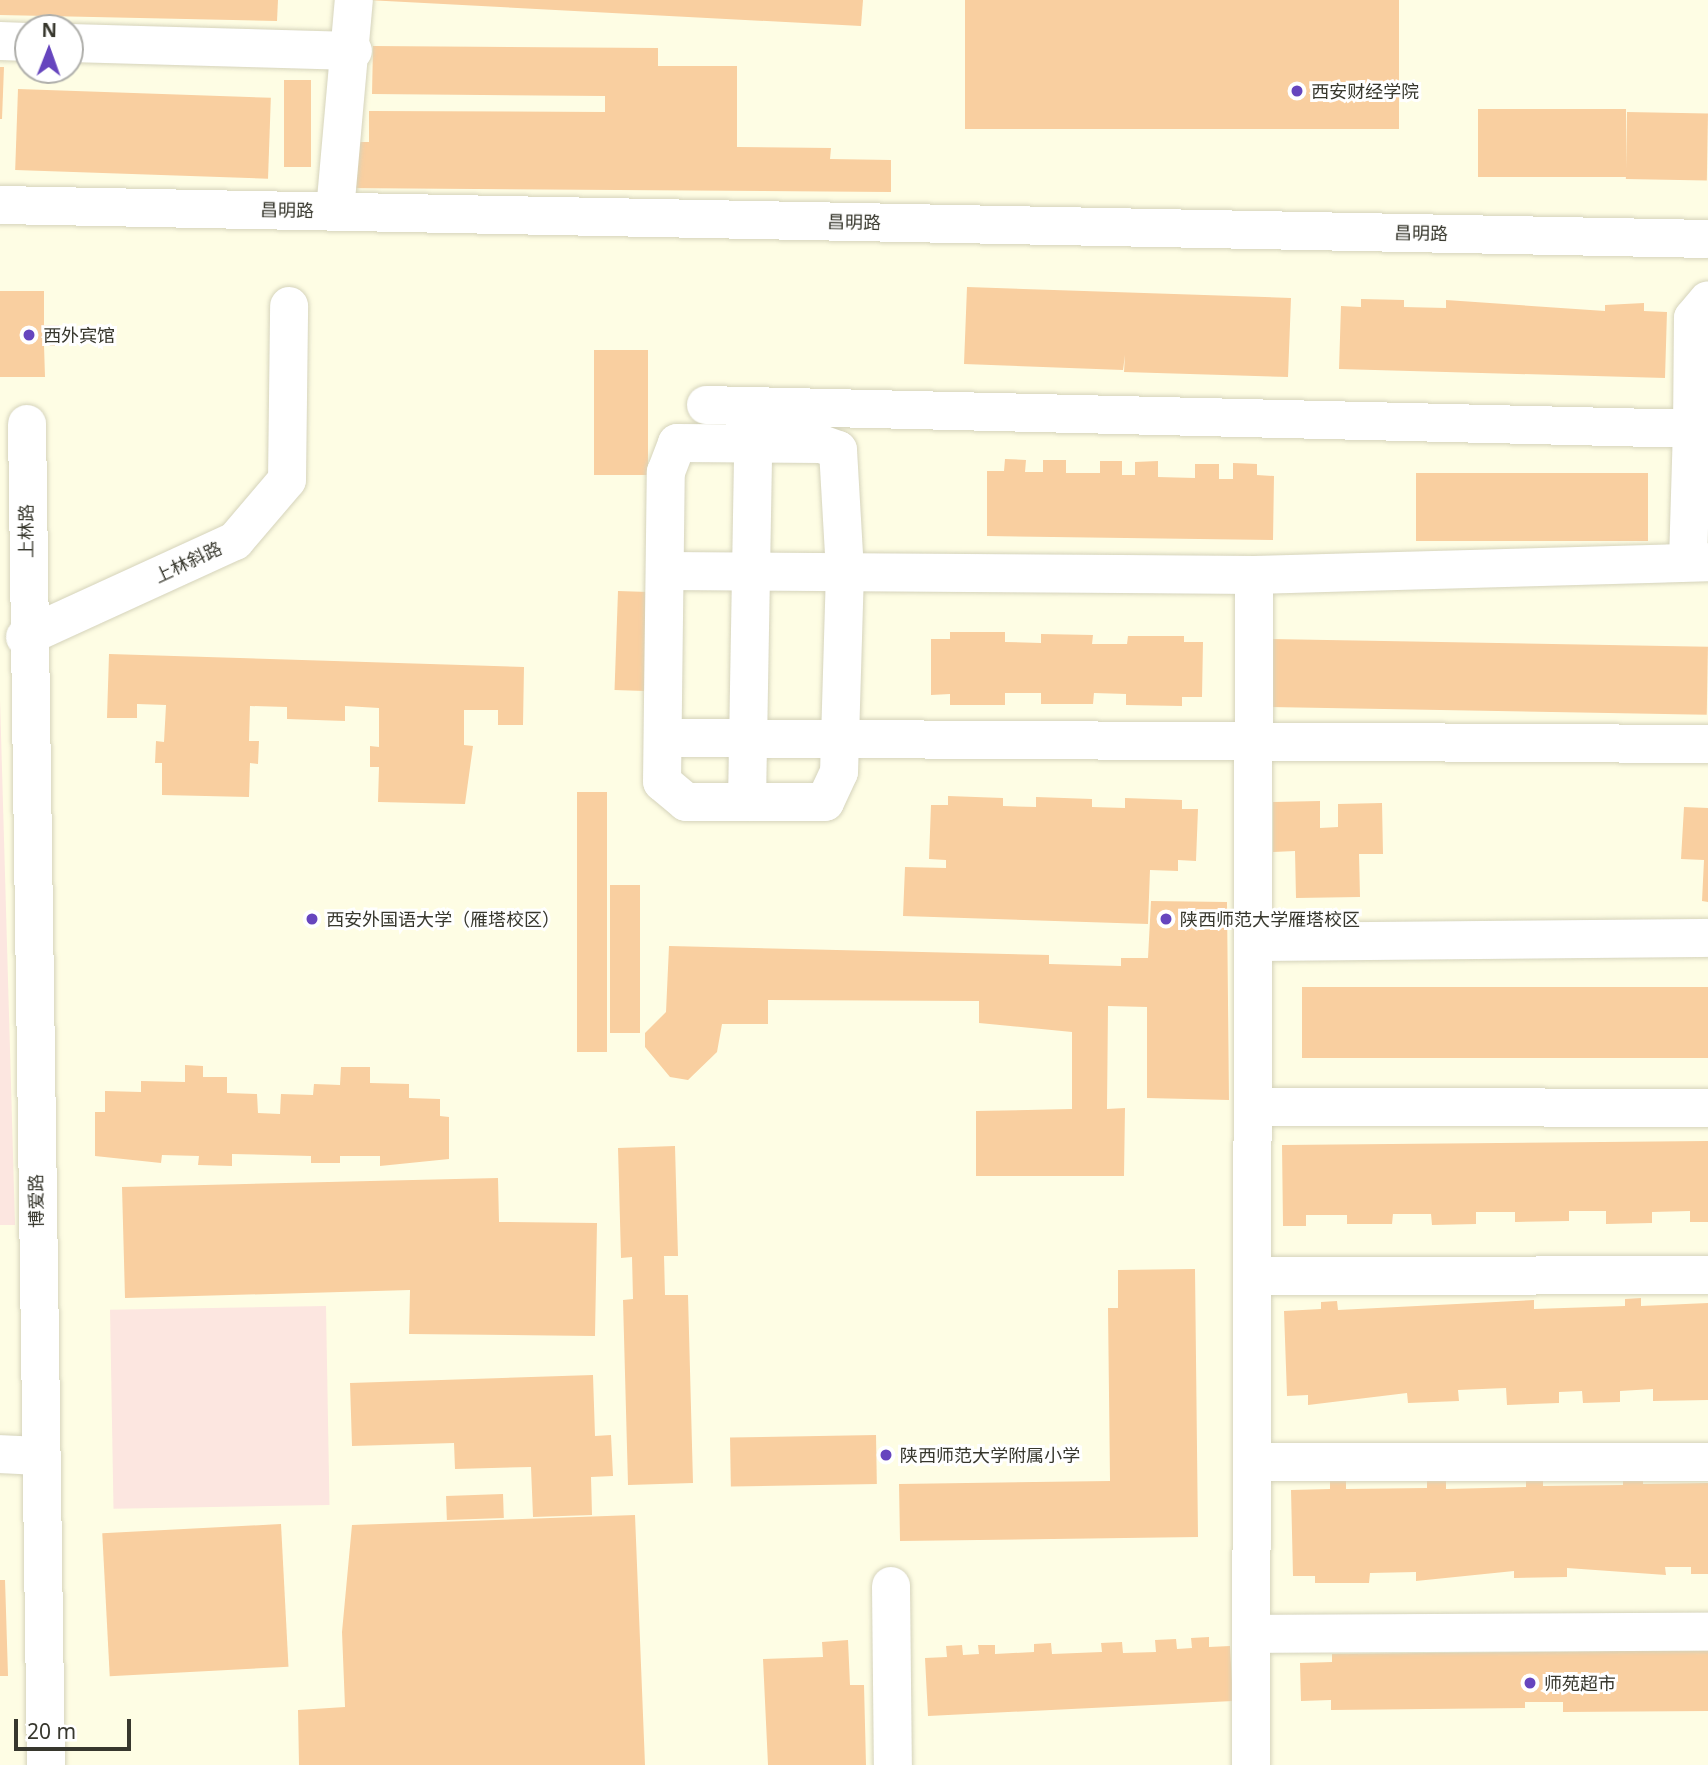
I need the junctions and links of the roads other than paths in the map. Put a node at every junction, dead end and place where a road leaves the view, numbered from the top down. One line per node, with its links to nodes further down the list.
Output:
1 (354, 0): 3 (street)
2 (84, 43): 3 (street)
3 (353, 51): 5 (street)
4 (0, 205): 5 (street, 昌明路)
5 (335, 211): 6 (street, 昌明路)
6 (1708, 239)
7 (1708, 299): 11 (street)
8 (289, 306): 18 (street, 上林斜路)
9 (706, 405): 11 (street)
10 (27, 424): 18 (street, 上林路)
11 (1692, 429): 13 (street)
12 (753, 443): 14 (street); 15 (street); 16 (street)
13 (1698, 562): 17 (street)
14 (665, 571): 15 (street); 20 (street)
15 (752, 571): 16 (street); 19 (street)
16 (845, 571): 17 (street); 21 (street)
17 (1254, 575): 22 (street)
18 (25, 637): 32 (street, 博爱路)
19 (747, 737): 20 (street); 21 (street); 24 (street)
20 (663, 738): 24 (street)
21 (839, 738): 22 (street); 24 (street)
22 (1253, 741): 23 (street); 26 (street)
23 (1708, 744)
24 (747, 802)
25 (1708, 938): 26 (street)
26 (1253, 942): 27 (street)
27 (1253, 1107): 28 (street); 30 (street)
28 (1708, 1108)
29 (1708, 1275): 30 (street)
30 (1253, 1276): 33 (street)
31 (0, 1454): 32 (street)
32 (41, 1456): 38 (street, 博爱路)
33 (1252, 1462): 34 (street); 37 (street)
34 (1708, 1462)
35 (891, 1586): 39 (street)
36 (1708, 1632): 37 (street)
37 (1252, 1634): 40 (street)
38 (47, 1765)
39 (893, 1765)
40 (1251, 1765)

